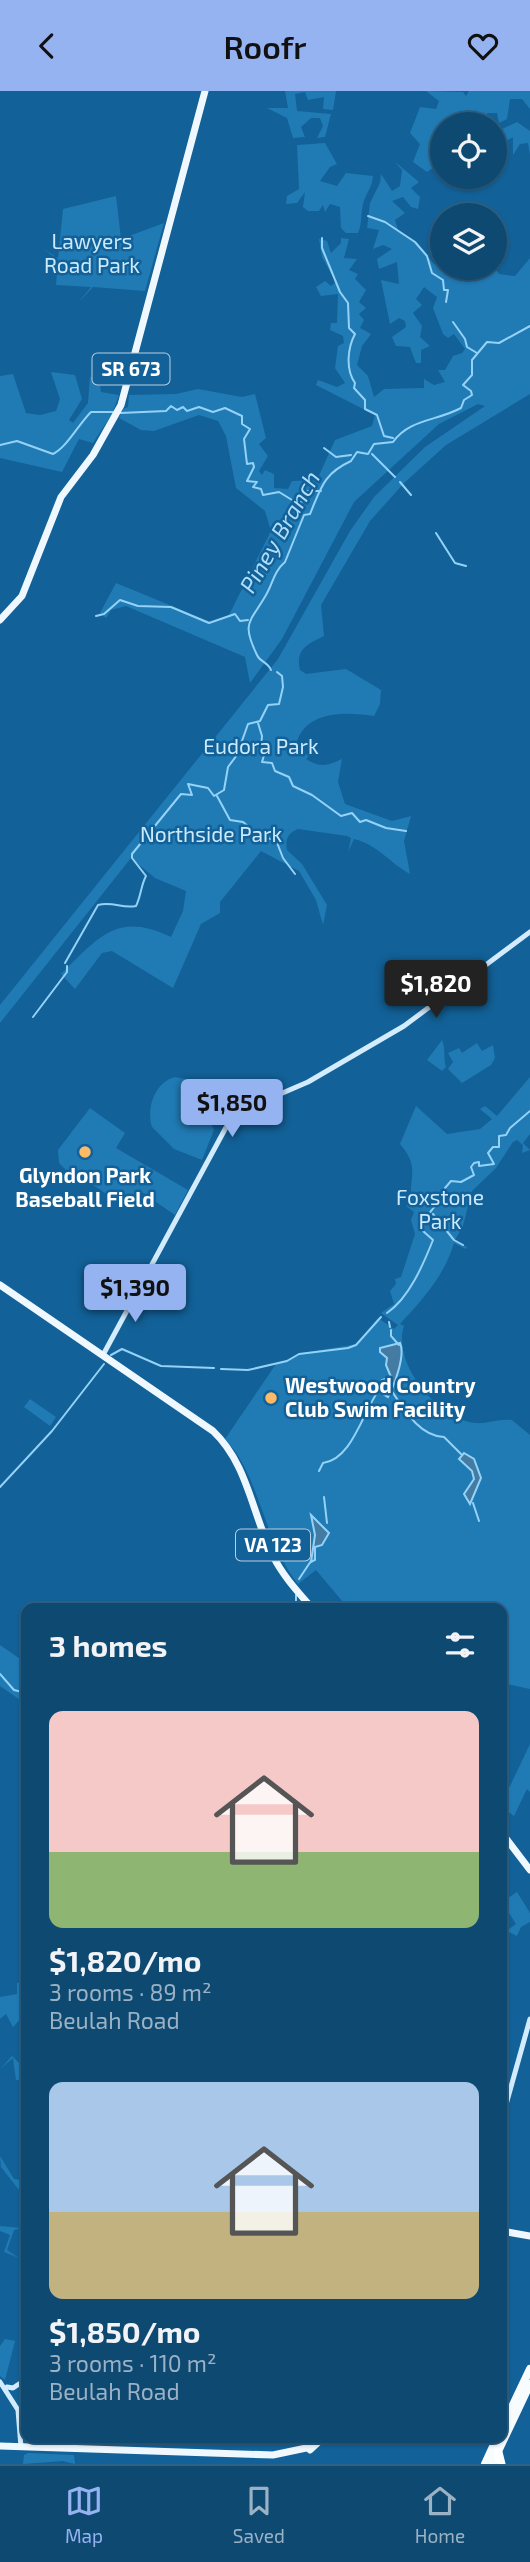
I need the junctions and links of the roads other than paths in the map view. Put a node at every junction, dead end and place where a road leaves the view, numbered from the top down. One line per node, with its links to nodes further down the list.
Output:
1 (205, 91): 2 (main road, SR 673)
2 (0, 621)
3 (530, 932): 5 (main road)
4 (0, 1285): 5 (main road, VA 123)
5 (103, 1355): 6 (main road, VA 123)
6 (214, 1431): 7 (main road, VA 123); 8 (main road, VA 123)
7 (309, 1603)
8 (314, 1603)
9 (507, 1832): 11 (main road)
10 (507, 1840): 12 (main road)
11 (530, 1862)
12 (530, 1870)
13 (530, 2019): 14 (main road)
14 (507, 2101)
15 (507, 2230): 16 (main road)
16 (530, 2233)
17 (530, 2369): 21 (highway)
18 (530, 2383): 22 (highway)
19 (2, 2384): 20 (main road); 27 (main road)
20 (19, 2384)
21 (507, 2417)
22 (507, 2433)
23 (316, 2443): 27 (main road)
24 (495, 2443): 29 (highway)
25 (502, 2443): 28 (highway)
26 (0, 2446): 27 (main road)
27 (21, 2447)
28 (498, 2452): 30 (highway); 31 (highway)
29 (485, 2464)
30 (492, 2464)
31 (501, 2464)

